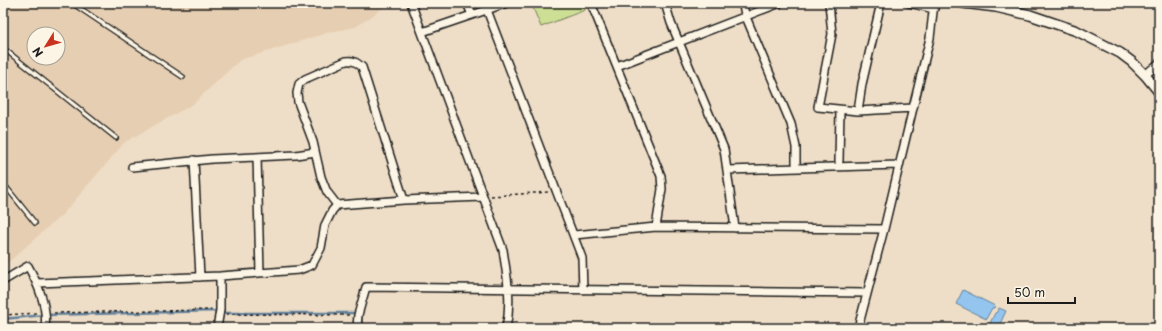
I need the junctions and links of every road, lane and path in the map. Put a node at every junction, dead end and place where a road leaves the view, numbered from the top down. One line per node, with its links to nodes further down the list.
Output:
1 (72, 3): 23 (lane)
2 (411, 3): 17 (street)
3 (467, 3): 15 (street)
4 (507, 3): 14 (street)
5 (591, 3): 21 (street)
6 (665, 3): 18 (street)
7 (742, 3): 16 (street)
8 (780, 3): 16 (street)
9 (829, 3): 26 (street)
10 (881, 3): 27 (street)
11 (909, 3): 13 (street)
12 (963, 3): 22 (street)
13 (934, 6): 25 (street)
14 (487, 10): 15 (street); 38 (street)
15 (472, 15): 17 (street)
16 (746, 17): 18 (street); 33 (street)
17 (422, 32): 39 (street)
18 (679, 42): 21 (street); 36 (street)
19 (3, 48): 28 (lane)
20 (1159, 63): 22 (street)
21 (617, 66): 43 (street)
22 (1145, 75): 24 (street)
23 (183, 77)
24 (1159, 92)
25 (913, 108): 27 (street); 34 (street)
26 (840, 110): 27 (street); 32 (street)
27 (858, 111)
28 (116, 138)
29 (316, 152): 30 (street); 40 (street); 41 (street)
30 (257, 157): 31 (street); 47 (street)
31 (194, 160): 35 (street); 49 (street)
32 (840, 161)
33 (796, 163)
34 (899, 165): 36 (street); 45 (street)
35 (132, 167)
36 (727, 170): 44 (street)
37 (3, 183): 42 (lane)
38 (557, 192): 39 (path); 46 (street)
39 (483, 197): 40 (street); 52 (street)
40 (404, 200): 41 (street)
41 (337, 205): 47 (street)
42 (35, 224)
43 (656, 227): 44 (street); 46 (street)
44 (735, 228): 45 (street)
45 (884, 229): 54 (street)
46 (574, 235): 53 (street)
47 (260, 273): 48 (street)
48 (220, 276): 49 (street); 55 (street)
49 (200, 277): 51 (street)
50 (3, 281): 51 (street)
51 (37, 283): 56 (street)
52 (509, 289): 53 (street); 57 (street); 62 (street)
53 (583, 290): 54 (street)
54 (867, 293): 63 (street)
55 (220, 310): 56 (path); 57 (path); 60 (street)
56 (45, 313): 58 (path); 59 (street)
57 (358, 315): 61 (street)
58 (3, 316)
59 (45, 328)
60 (217, 328)
61 (357, 328)
62 (506, 328)
63 (858, 328)

